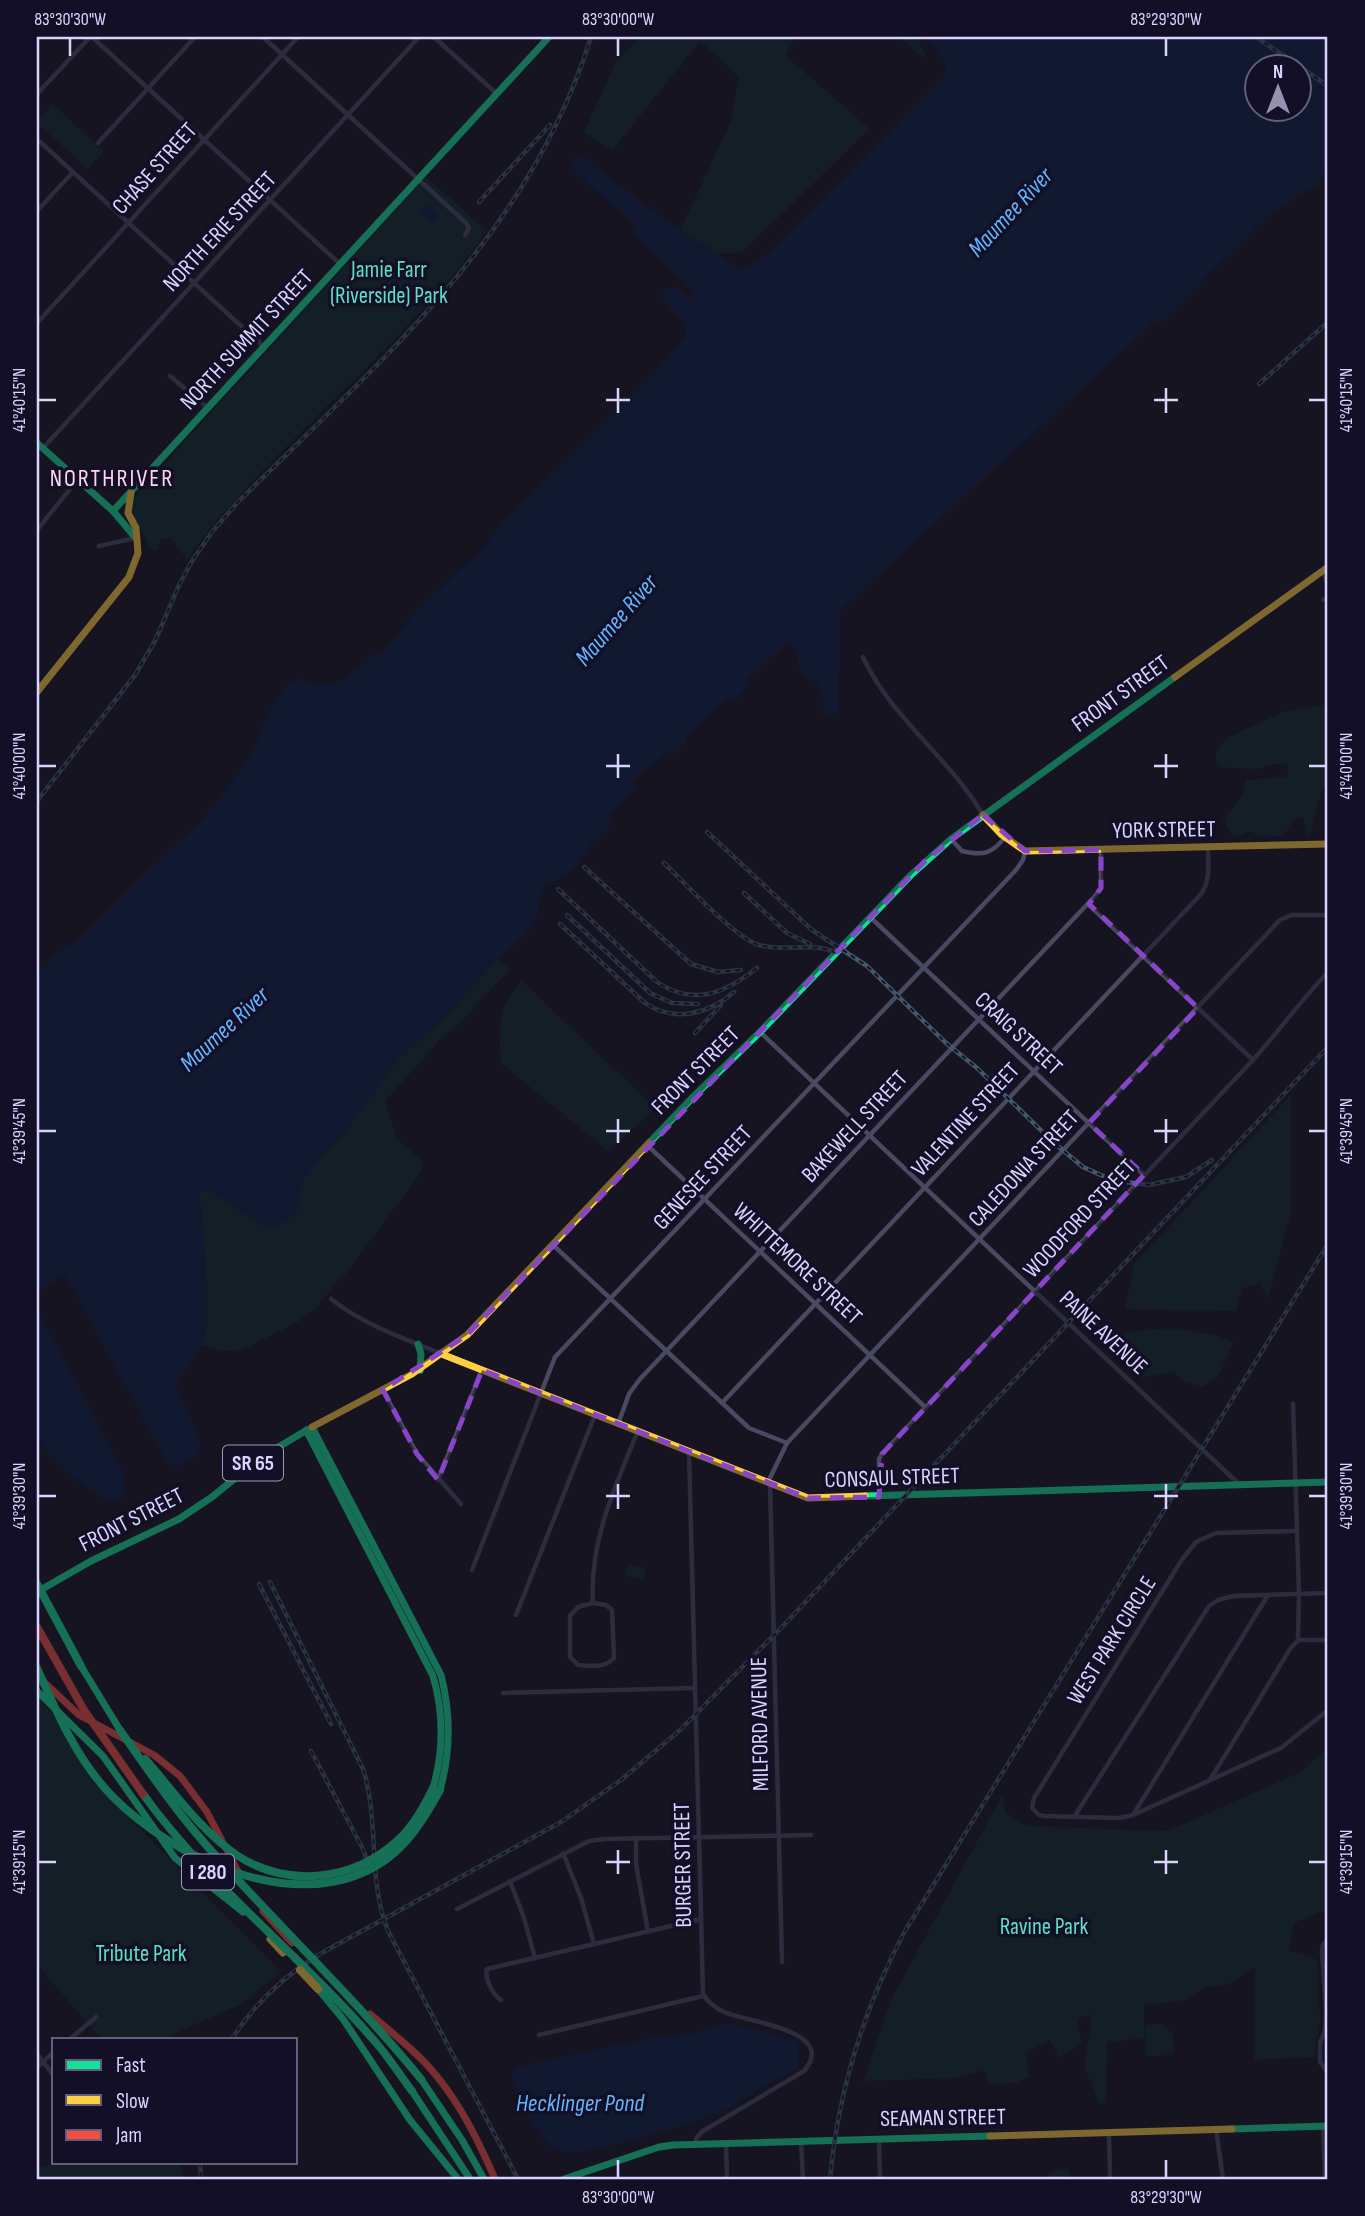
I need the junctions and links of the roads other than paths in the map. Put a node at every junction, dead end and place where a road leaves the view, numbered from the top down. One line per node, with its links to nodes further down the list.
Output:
1 (91, 37): 9 (street); 10 (street)
2 (195, 37): 9 (street)
3 (263, 37): 8 (street)
4 (298, 37): 8 (street, CHASE STREET)
5 (419, 37): 12 (street, NORTH ERIE STREET)
6 (434, 37): 11 (street)
7 (549, 37): 11 (main road, NORTH SUMMIT STREET)
8 (282, 54): 12 (street); 14 (street, CHASE STREET)
9 (148, 88): 14 (street); 15 (street)
10 (37, 94)
11 (497, 94): 17 (main road, NORTH SUMMIT STREET)
12 (349, 115): 17 (street); 18 (street, NORTH ERIE STREET)
13 (37, 139): 16 (street)
14 (204, 139): 18 (street); 20 (street, CHASE STREET)
15 (98, 144)
16 (73, 172): 19 (street); 20 (street)
17 (418, 179): 21 (street); 22 (main road, NORTH SUMMIT STREET)
18 (271, 201): 22 (street); 23 (street, NORTH ERIE STREET)
19 (37, 211)
20 (128, 223): 23 (street); 24 (street, CHASE STREET)
21 (465, 235)
22 (341, 264): 25 (main road, NORTH SUMMIT STREET)
23 (194, 284): 25 (street); 28 (street, NORTH ERIE STREET)
24 (37, 323)
25 (265, 347): 27 (main road, NORTH SUMMIT STREET)
26 (170, 376): 27 (street)
27 (208, 408): 30 (main road, NORTH SUMMIT STREET)
28 (40, 446): 29 (main road)
29 (78, 479): 31 (main road); 32 (street)
30 (133, 489): 31 (main road, NORTH SUMMIT STREET); 33 (main road)
31 (113, 511): 33 (main road)
32 (37, 530)
33 (135, 538): 34 (street); 38 (main road)
34 (99, 546)
35 (1325, 569): 36 (street); 39 (main road, FRONT STREET)
36 (1328, 586)
37 (863, 657): 39 (street)
38 (37, 692)
39 (983, 816): 40 (main road); 41 (main road, FRONT STREET)
40 (1005, 838): 41 (street); 45 (main road)
41 (951, 839): 48 (main road, FRONT STREET)
42 (1328, 844): 43 (main road, YORK STREET)
43 (1208, 847): 44 (main road, YORK STREET); 49 (street, VALENTINE STREET)
44 (1101, 850): 45 (main road, YORK STREET); 46 (street, BAKEWELL STREET)
45 (1025, 851): 50 (street, GENESEE STREET)
46 (1088, 904): 49 (street); 53 (street, BAKEWELL STREET)
47 (1328, 915): 52 (street, CALEDONIA STREET)
48 (870, 917): 50 (street, CRAIG STREET); 54 (main road, FRONT STREET)
49 (1143, 955): 52 (street); 56 (street, VALENTINE STREET)
50 (923, 967): 53 (street, CRAIG STREET); 57 (street, GENESEE STREET)
51 (1328, 972): 55 (street, WOODFORD STREET)
52 (1198, 1008): 55 (street); 58 (street, CALEDONIA STREET)
53 (979, 1019): 56 (street, CRAIG STREET); 59 (street, BAKEWELL STREET)
54 (760, 1032): 57 (street, PAINE AVENUE); 60 (main road, FRONT STREET)
55 (1253, 1060): 61 (street, WOODFORD STREET)
56 (1034, 1072): 58 (street, CRAIG STREET); 62 (street, VALENTINE STREET)
57 (814, 1083): 59 (street, PAINE AVENUE); 63 (street, GENESEE STREET)
58 (1089, 1124): 61 (street, CRAIG STREET); 64 (street, CALEDONIA STREET)
59 (869, 1136): 62 (street, PAINE AVENUE); 66 (street, BAKEWELL STREET)
60 (646, 1145): 63 (street, WHITTEMORE STREET); 65 (main road, FRONT STREET)
61 (1144, 1175): 67 (street, WOODFORD STREET)
62 (925, 1187): 64 (street, PAINE AVENUE); 70 (street, VALENTINE STREET)
63 (705, 1199): 66 (street, WHITTEMORE STREET); 69 (street, GENESEE STREET)
64 (979, 1240): 67 (street, PAINE AVENUE); 74 (street, CALEDONIA STREET)
65 (553, 1245): 69 (street); 73 (main road, FRONT STREET)
66 (760, 1251): 70 (street, WHITTEMORE STREET); 72 (street, BAKEWELL STREET)
67 (1035, 1291): 81 (street, WOODFORD STREET); 92 (street, PAINE AVENUE)
68 (331, 1299): 71 (street, CONSAUL STREET)
69 (611, 1300): 72 (street); 78 (street, GENESEE STREET)
70 (815, 1304): 74 (street, WHITTEMORE STREET); 79 (street, VALENTINE STREET)
71 (418, 1344): 73 (street, CONSAUL STREET); 75 (main road)
72 (666, 1353): 79 (street); 83 (street, BAKEWELL STREET)
73 (444, 1355): 75 (main road, FRONT STREET); 76 (main road, CONSAUL STREET)
74 (871, 1356): 81 (street, WHITTEMORE STREET); 86 (street, CALEDONIA STREET)
75 (420, 1370): 77 (main road, FRONT STREET)
76 (482, 1370): 78 (main road, CONSAUL STREET); 88 (street)
77 (383, 1390): 84 (main road, FRONT STREET); 88 (street)
78 (541, 1393): 82 (main road, CONSAUL STREET); 96 (street, GENESEE STREET)
79 (722, 1403): 86 (street)
80 (1293, 1404): 91 (street)
81 (925, 1407): 93 (street, WOODFORD STREET)
82 (595, 1415): 83 (main road, CONSAUL STREET); 103 (street)
83 (618, 1423): 85 (main road, CONSAUL STREET)
84 (309, 1429): 98 (main road, FRONT STREET / SR 65); 115 (main road)
85 (638, 1431): 87 (main road, CONSAUL STREET); 102 (street)
86 (787, 1443): 90 (street, CALEDONIA STREET)
87 (689, 1452): 90 (main road, CONSAUL STREET); 109 (street, BURGER STREET)
88 (438, 1480): 94 (street)
89 (1328, 1482): 91 (main road, CONSAUL STREET)
90 (769, 1483): 93 (main road, CONSAUL STREET); 119 (street, MILFORD AVENUE)
91 (1295, 1483): 92 (main road, CONSAUL STREET); 95 (street)
92 (1240, 1485): 93 (main road, CONSAUL STREET)
93 (879, 1497)
94 (460, 1504)
95 (1296, 1531): 100 (street); 117 (street, WEST PARK CIRCLE)
96 (472, 1570)
97 (37, 1584): 113 (main road, I 280, bridge)
98 (37, 1592)
99 (1328, 1592): 100 (street)
100 (1299, 1593): 101 (street); 105 (street)
101 (1268, 1595): 116 (street); 117 (street)
102 (593, 1603): 102 (street)
103 (516, 1615)
104 (37, 1627): 150 (main road, I 280, bridge)
105 (1298, 1640): 106 (street); 114 (street)
106 (1328, 1640)
107 (37, 1668): 115 (main road, bridge)
108 (37, 1674): 152 (main road, bridge)
109 (695, 1688): 111 (street); 120 (street, BURGER STREET)
110 (37, 1691): 149 (main road, bridge)
111 (503, 1693)
112 (1328, 1710): 114 (street)
113 (120, 1730): 115 (main road, bridge); 151 (main road, I 280, bridge)
114 (1210, 1781): 116 (street)
115 (437, 1789)
116 (1133, 1815): 117 (street)
117 (1074, 1818)
118 (811, 1835): 119 (street)
119 (779, 1836): 120 (street); 130 (street, MILFORD AVENUE)
120 (699, 1838): 121 (street); 125 (street, BURGER STREET)
121 (636, 1839): 122 (street); 126 (street)
122 (563, 1853): 123 (street); 128 (street)
123 (510, 1881): 124 (street); 129 (street)
124 (457, 1909)
125 (701, 1919): 126 (street); 131 (street, BURGER STREET)
126 (648, 1932): 128 (street)
127 (1328, 1939): 141 (street)
128 (594, 1944): 129 (street)
129 (535, 1958): 132 (street)
130 (782, 1962)
131 (704, 1996): 134 (street); 148 (street)
132 (501, 2000)
133 (96, 2017): 135 (street)
134 (539, 2035)
135 (71, 2038)
136 (37, 2054): 138 (street)
137 (52, 2054): 138 (street)
138 (43, 2062): 139 (street); 140 (street)
139 (37, 2067)
140 (52, 2073)
141 (1328, 2073)
142 (1326, 2126): 143 (main road, SEAMAN STREET); 159 (street)
143 (1216, 2129): 144 (main road, SEAMAN STREET); 158 (street)
144 (1109, 2132): 145 (main road, SEAMAN STREET); 157 (street)
145 (879, 2138): 146 (main road, SEAMAN STREET); 156 (street)
146 (802, 2141): 147 (main road, SEAMAN STREET); 155 (street)
147 (726, 2143): 148 (main road, SEAMAN STREET); 154 (street)
148 (695, 2144): 153 (main road, SEAMAN STREET)
149 (458, 2179)
150 (470, 2179)
151 (484, 2179)
152 (495, 2179)
153 (564, 2179)
154 (727, 2179)
155 (803, 2179)
156 (880, 2179)
157 (1110, 2179)
158 (1223, 2179)
159 (1325, 2179)

